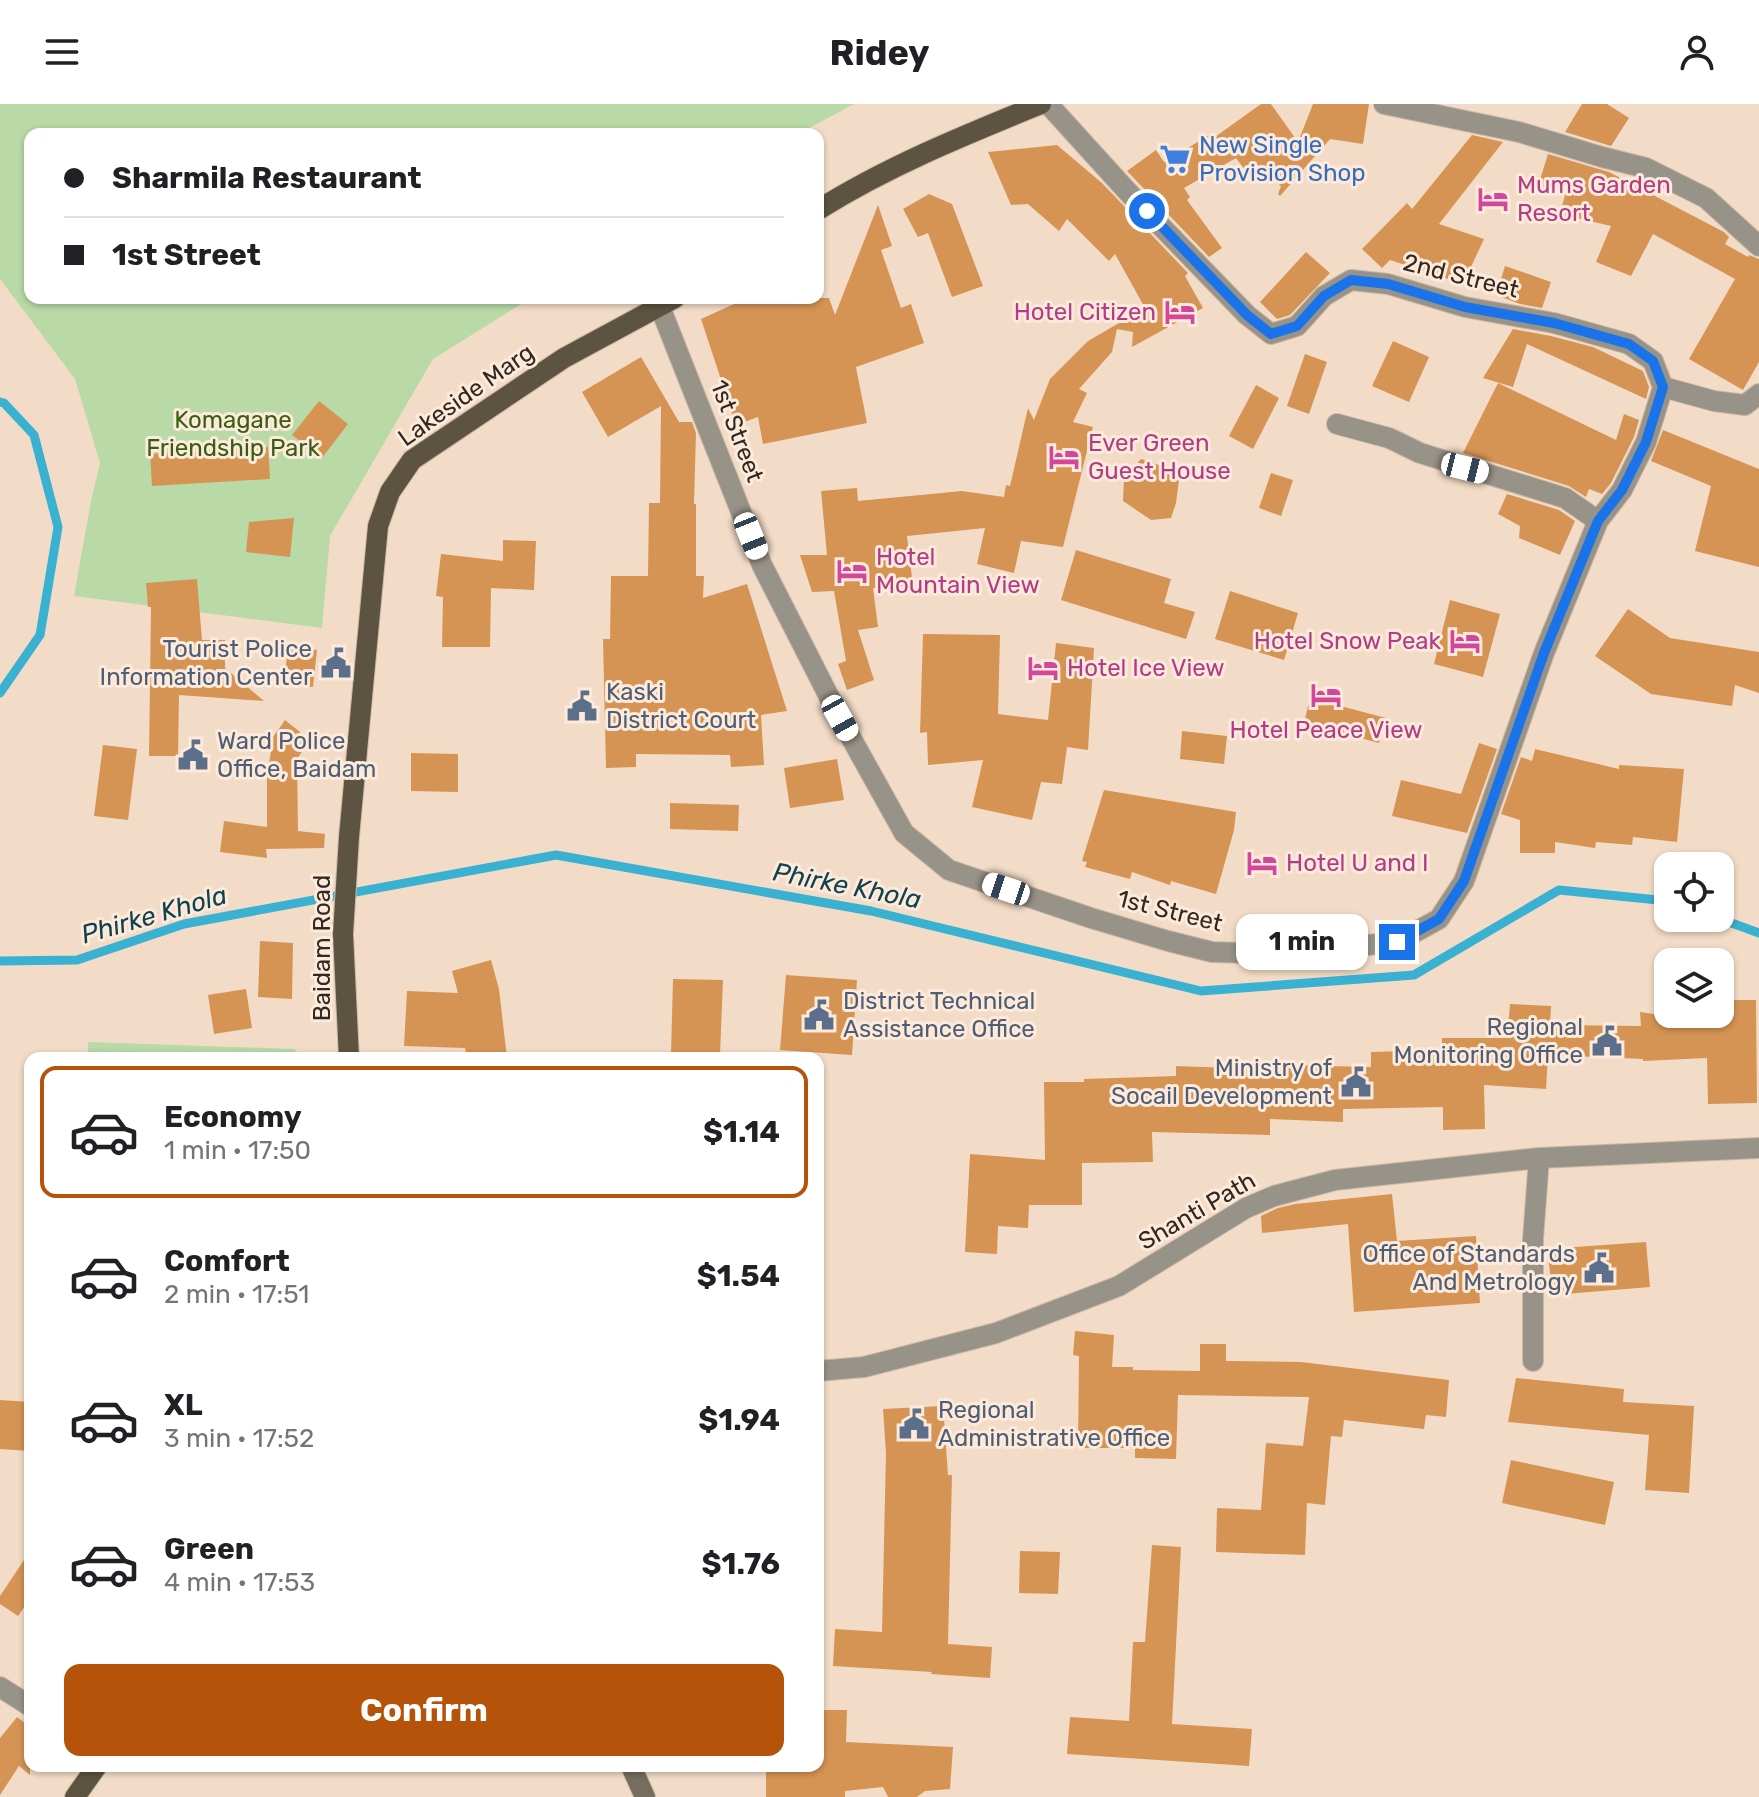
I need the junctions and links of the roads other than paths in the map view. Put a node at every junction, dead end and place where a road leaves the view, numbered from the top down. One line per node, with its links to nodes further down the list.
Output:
1 (1041, 104): 4 (main road)
2 (1048, 104): 8 (street, 2nd Street)
3 (1384, 104): 5 (street)
4 (824, 206)
5 (1759, 246)
6 (664, 304): 12 (main road, Lakeside Marg)
7 (669, 304): 11 (street, 1st Street)
8 (1663, 387): 9 (street); 11 (street, 1st Street)
9 (1759, 394)
10 (1337, 424): 11 (street)
11 (1598, 521)
12 (349, 837): 13 (main road, Baidam Road)
13 (349, 1052)
14 (1759, 1148): 15 (street, Shanti Path)
15 (1539, 1158): 16 (street); 17 (street, Shanti Path)
16 (1533, 1361)
17 (824, 1370)
18 (0, 1687): 19 (street)
19 (24, 1702)
20 (93, 1772): 22 (main road)
21 (634, 1772): 23 (main road)
22 (75, 1797)
23 (645, 1797)

